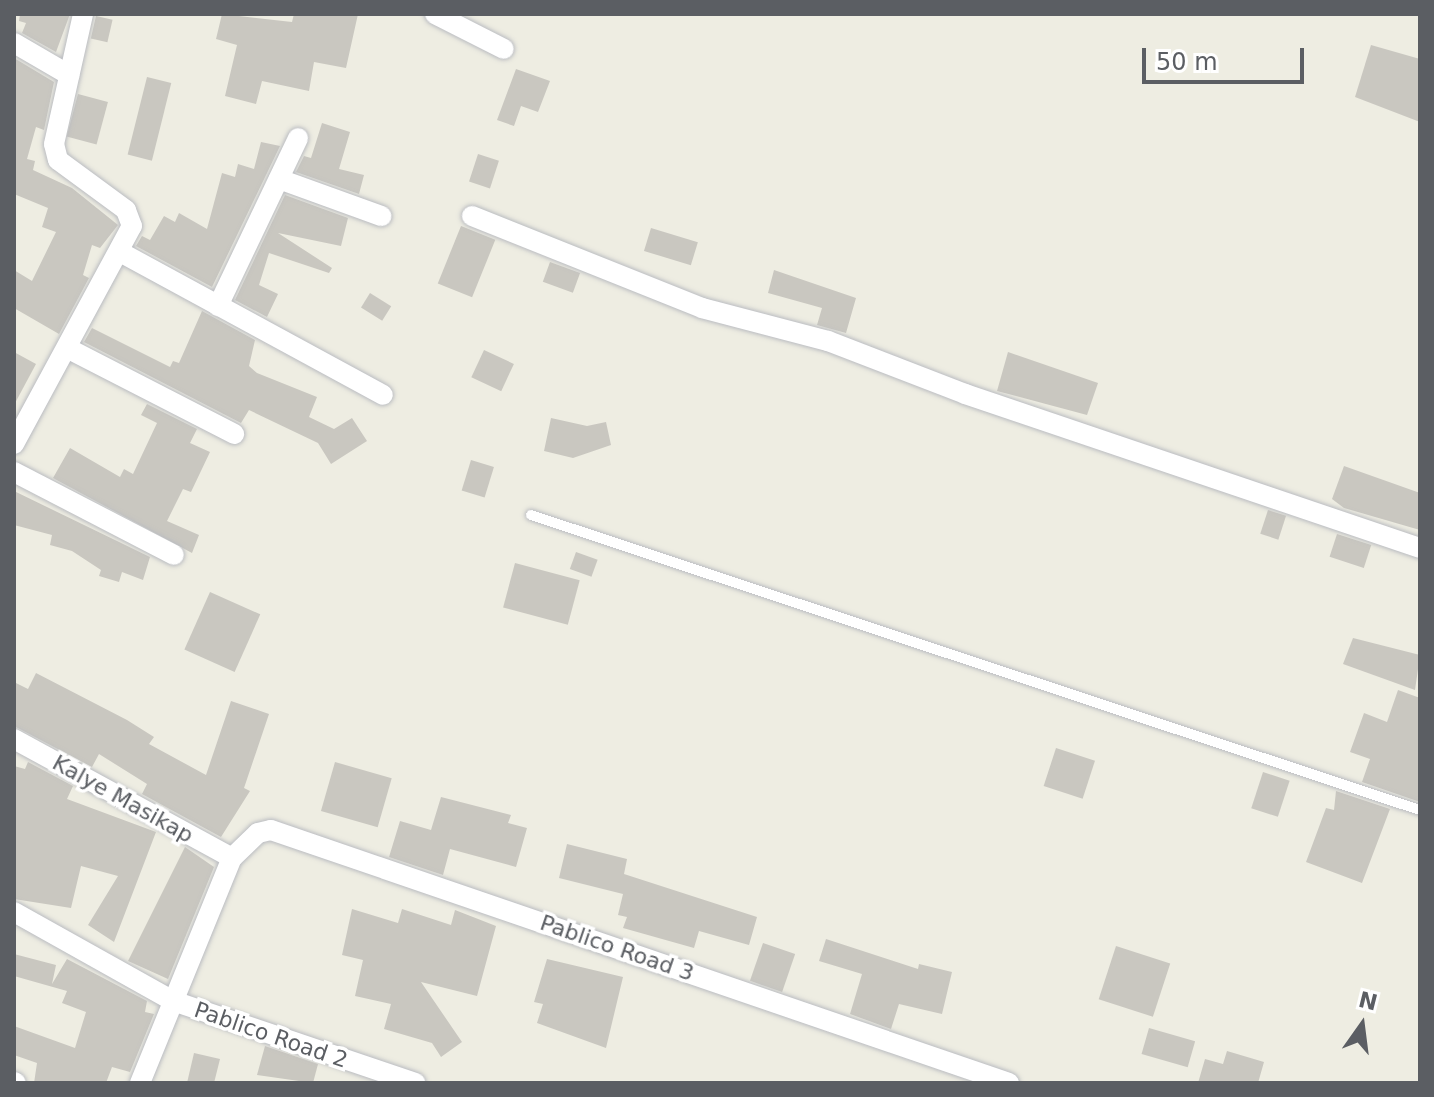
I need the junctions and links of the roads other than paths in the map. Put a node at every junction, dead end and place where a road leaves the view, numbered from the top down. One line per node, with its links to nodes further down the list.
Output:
1 (83, 14): 5 (street)
2 (435, 14): 4 (street)
3 (14, 43): 5 (street)
4 (504, 49)
5 (69, 75): 10 (street)
6 (298, 138): 7 (street)
7 (279, 179): 8 (street); 11 (street)
8 (381, 216)
9 (472, 216): 18 (street)
10 (120, 252): 11 (street); 12 (street)
11 (218, 306): 13 (street)
12 (67, 348): 14 (street); 15 (street)
13 (383, 395)
14 (234, 434)
15 (14, 444)
16 (14, 472): 19 (street)
17 (531, 515): 21 (lane)
18 (1420, 548)
19 (174, 555)
20 (14, 739): 22 (street, Kalye Masikap)
21 (1420, 810)
22 (232, 858): 24 (street); 27 (street, Pablico Road 3)
23 (14, 912): 24 (street, Pablico Road 2)
24 (173, 1001): 25 (street); 26 (street, Pablico Road 2)
25 (140, 1083)
26 (415, 1083)
27 (1009, 1083)

